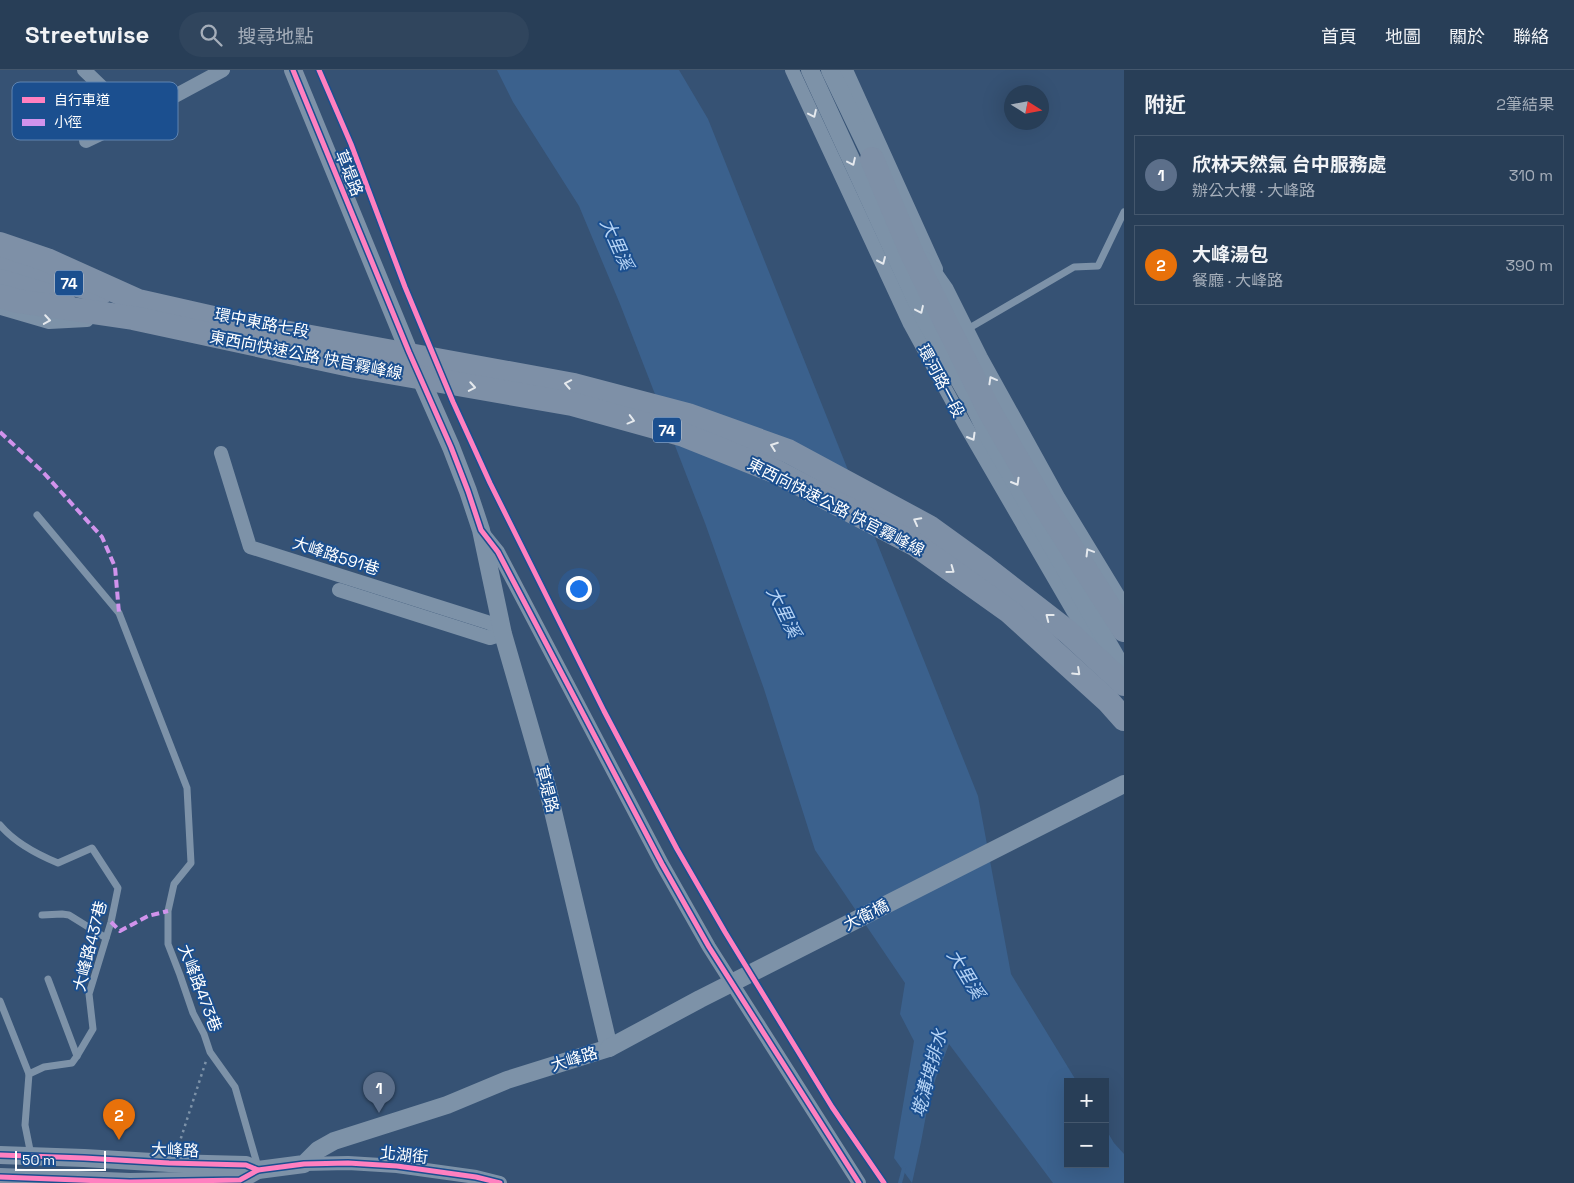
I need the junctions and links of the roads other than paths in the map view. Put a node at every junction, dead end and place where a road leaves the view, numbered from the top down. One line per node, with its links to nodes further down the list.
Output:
1 (84, 70): 8 (street)
2 (222, 70): 9 (street)
3 (293, 70): 25 (street, 草堤路)
4 (792, 70): 34 (street, 環河路一段, one-way to 34)
5 (810, 70): 34 (street, 環河路一段, one-way to 34)
6 (830, 70): 10 (street)
7 (846, 70): 19 (street)
8 (96, 82)
9 (178, 94)
10 (872, 159): 19 (street); 32 (highway)
11 (1124, 212): 24 (lane)
12 (0, 234): 17 (street, 環中東路七段)
13 (0, 244): 22 (highway, bridge)
14 (0, 254): 17 (street, 環中東路七段)
15 (0, 263): 22 (highway, 東西向快速公路 快官霧峰線 / 74, bridge)
16 (0, 281): 22 (highway, 東西向快速公路 快官霧峰線 / 74, bridge)
17 (117, 287): 25 (street, 環中東路七段)
18 (0, 288): 23 (street, 環中東路七段)
19 (945, 290): 24 (street)
20 (0, 296): 22 (highway, bridge)
21 (0, 308): 23 (street, 環中東路七段, one-way to 23)
22 (135, 310): 35 (highway, 東西向快速公路 快官霧峰線 / 74, one-way to 22, bridge); 36 (highway, 東西向快速公路 快官霧峰線 / 74, one-way to 36, bridge)
23 (107, 318): 26 (street, 環中東路七段)
24 (965, 330): 31 (street, one-way to 24)
25 (409, 352): 26 (street, 草堤路)
26 (422, 381): 29 (street, 草堤路)
27 (221, 453): 33 (street, 大峰路591巷)
28 (38, 515): 50 (lane, 大峰路473巷)
29 (481, 530): 33 (street, 草堤路); 55 (street, 草堤路)
30 (339, 590): 33 (street)
31 (1124, 609)
32 (1124, 630)
33 (503, 634): 43 (street, 草堤路)
34 (1124, 671)
35 (1124, 684)
36 (1124, 719)
37 (1124, 784): 43 (street, 大衛橋, bridge)
38 (0, 825): 40 (lane, 大峰路437巷)
39 (42, 915): 40 (lane)
40 (106, 938): 44 (lane, 大峰路437巷)
41 (48, 979): 44 (lane)
42 (0, 1001): 45 (lane)
43 (610, 1048): 49 (street, 大峰路)
44 (77, 1056): 45 (lane)
45 (29, 1074): 47 (lane)
46 (0, 1155): 47 (street, 大峰路)
47 (31, 1156): 48 (street, 大峰路); 52 (street)
48 (131, 1161): 50 (street, 大峰路); 53 (street)
49 (304, 1164): 50 (street, 大峰路); 54 (street, 北湖街)
50 (258, 1170): 53 (street, 大峰路)
51 (0, 1177): 52 (street, 大峰路)
52 (34, 1181): 53 (street, 大峰路)
53 (130, 1183)
54 (500, 1183)
55 (859, 1183)

